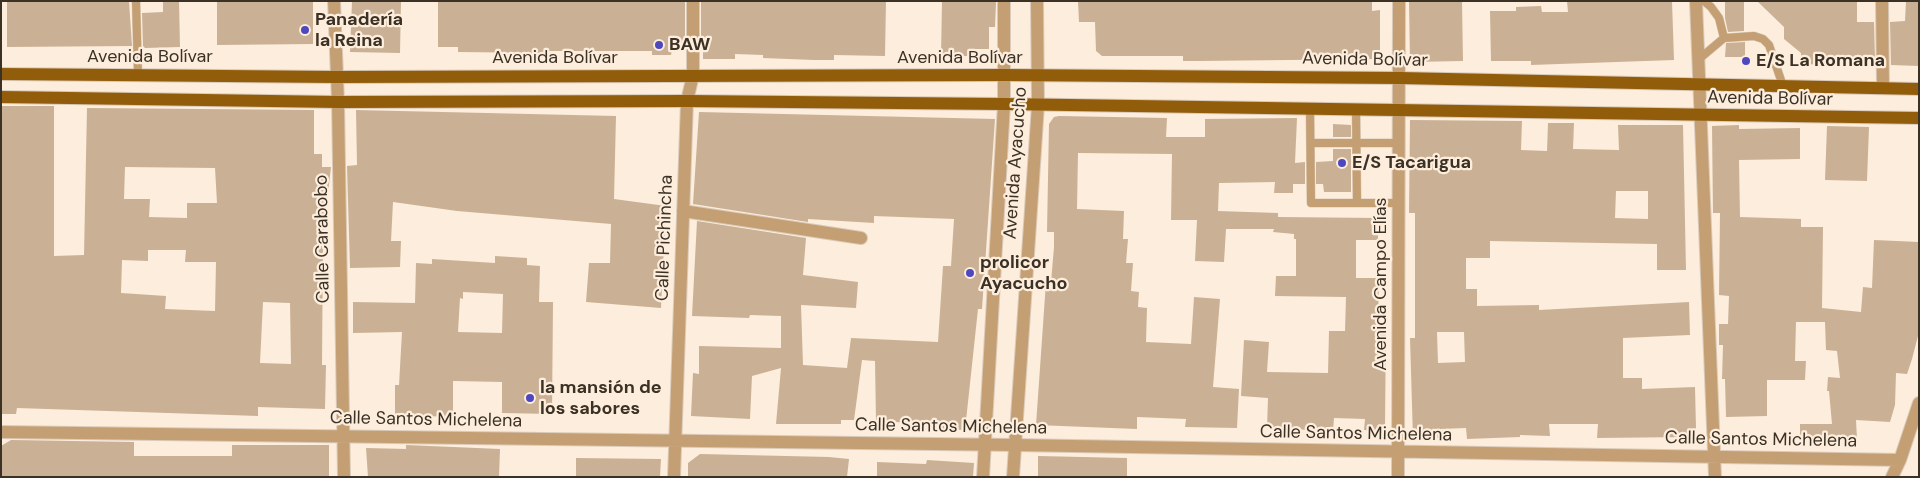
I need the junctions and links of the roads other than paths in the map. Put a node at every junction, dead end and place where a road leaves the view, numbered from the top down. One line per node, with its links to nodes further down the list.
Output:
1 (136, 1): 13 (lane)
2 (334, 1): 17 (street, Calle Carabobo)
3 (693, 1): 14 (street, Calle Pichincha)
4 (1004, 1): 15 (street, Avenida Ayacucho)
5 (1037, 1): 16 (street, Avenida Ayacucho)
6 (1399, 1): 18 (street, Avenida Campo Elías)
7 (1696, 1): 11 (street)
8 (1704, 1): 10 (lane)
9 (1882, 1): 21 (street)
10 (1724, 38): 11 (lane); 20 (lane)
11 (1699, 59): 19 (street)
12 (1, 74): 13 (main road, Avenida Bolívar)
13 (138, 74): 17 (main road, Avenida Bolívar)
14 (693, 75): 15 (main road, Avenida Bolívar); 17 (main road, Avenida Bolívar); 24 (street, Calle Pichincha)
15 (1004, 75): 16 (main road, Avenida Bolívar); 26 (street, Avenida Ayacucho)
16 (1039, 76): 18 (main road, Avenida Bolívar); 27 (street, Avenida Ayacucho)
17 (336, 77): 25 (street, Calle Carabobo)
18 (1400, 78): 19 (main road, Avenida Bolívar); 30 (street, Avenida Campo Elías)
19 (1700, 84): 20 (main road, Avenida Bolívar); 31 (street)
20 (1783, 86): 21 (main road, Avenida Bolívar)
21 (1883, 88): 22 (main road, Avenida Bolívar)
22 (1919, 89)
23 (1, 97): 25 (main road, Avenida Bolívar)
24 (687, 101): 25 (main road, Avenida Bolívar); 26 (main road, Avenida Bolívar); 38 (street, Calle Pichincha)
25 (338, 102): 42 (street, Calle Carabobo)
26 (1004, 104): 27 (main road, Avenida Bolívar); 44 (street, Avenida Ayacucho)
27 (1038, 105): 28 (main road, Avenida Bolívar); 45 (street, Avenida Ayacucho)
28 (1310, 108): 29 (main road, Avenida Bolívar); 33 (lane)
29 (1356, 108): 30 (main road, Avenida Bolívar); 34 (lane)
30 (1400, 109): 31 (main road, Avenida Bolívar); 35 (street, Avenida Campo Elías)
31 (1699, 116): 32 (main road, Avenida Bolívar); 47 (street)
32 (1919, 118)
33 (1311, 143): 34 (lane); 36 (lane)
34 (1356, 143): 35 (lane); 36 (lane)
35 (1399, 143): 37 (street, Avenida Campo Elías)
36 (1357, 203): 37 (lane)
37 (1398, 203): 46 (street, Avenida Campo Elías)
38 (683, 211): 39 (street); 43 (street, Calle Pichincha)
39 (861, 238)
40 (1919, 402): 48 (street)
41 (1, 432): 42 (street, Calle Santos Michelena)
42 (344, 437): 43 (street, Calle Santos Michelena); 49 (street, Calle Carabobo)
43 (676, 441): 44 (street, Calle Santos Michelena); 50 (street, Calle Pichincha)
44 (985, 445): 45 (street, Calle Santos Michelena); 51 (street, Avenida Ayacucho)
45 (1014, 445): 46 (street, Calle Santos Michelena); 52 (street, Avenida Ayacucho)
46 (1398, 453): 47 (street, Calle Santos Michelena); 53 (street, Avenida Campo Elías)
47 (1715, 457): 48 (street, Calle Santos Michelena); 54 (street)
48 (1900, 460): 55 (street)
49 (344, 477)
50 (674, 477)
51 (983, 477)
52 (1012, 477)
53 (1398, 477)
54 (1716, 477)
55 (1892, 477)

